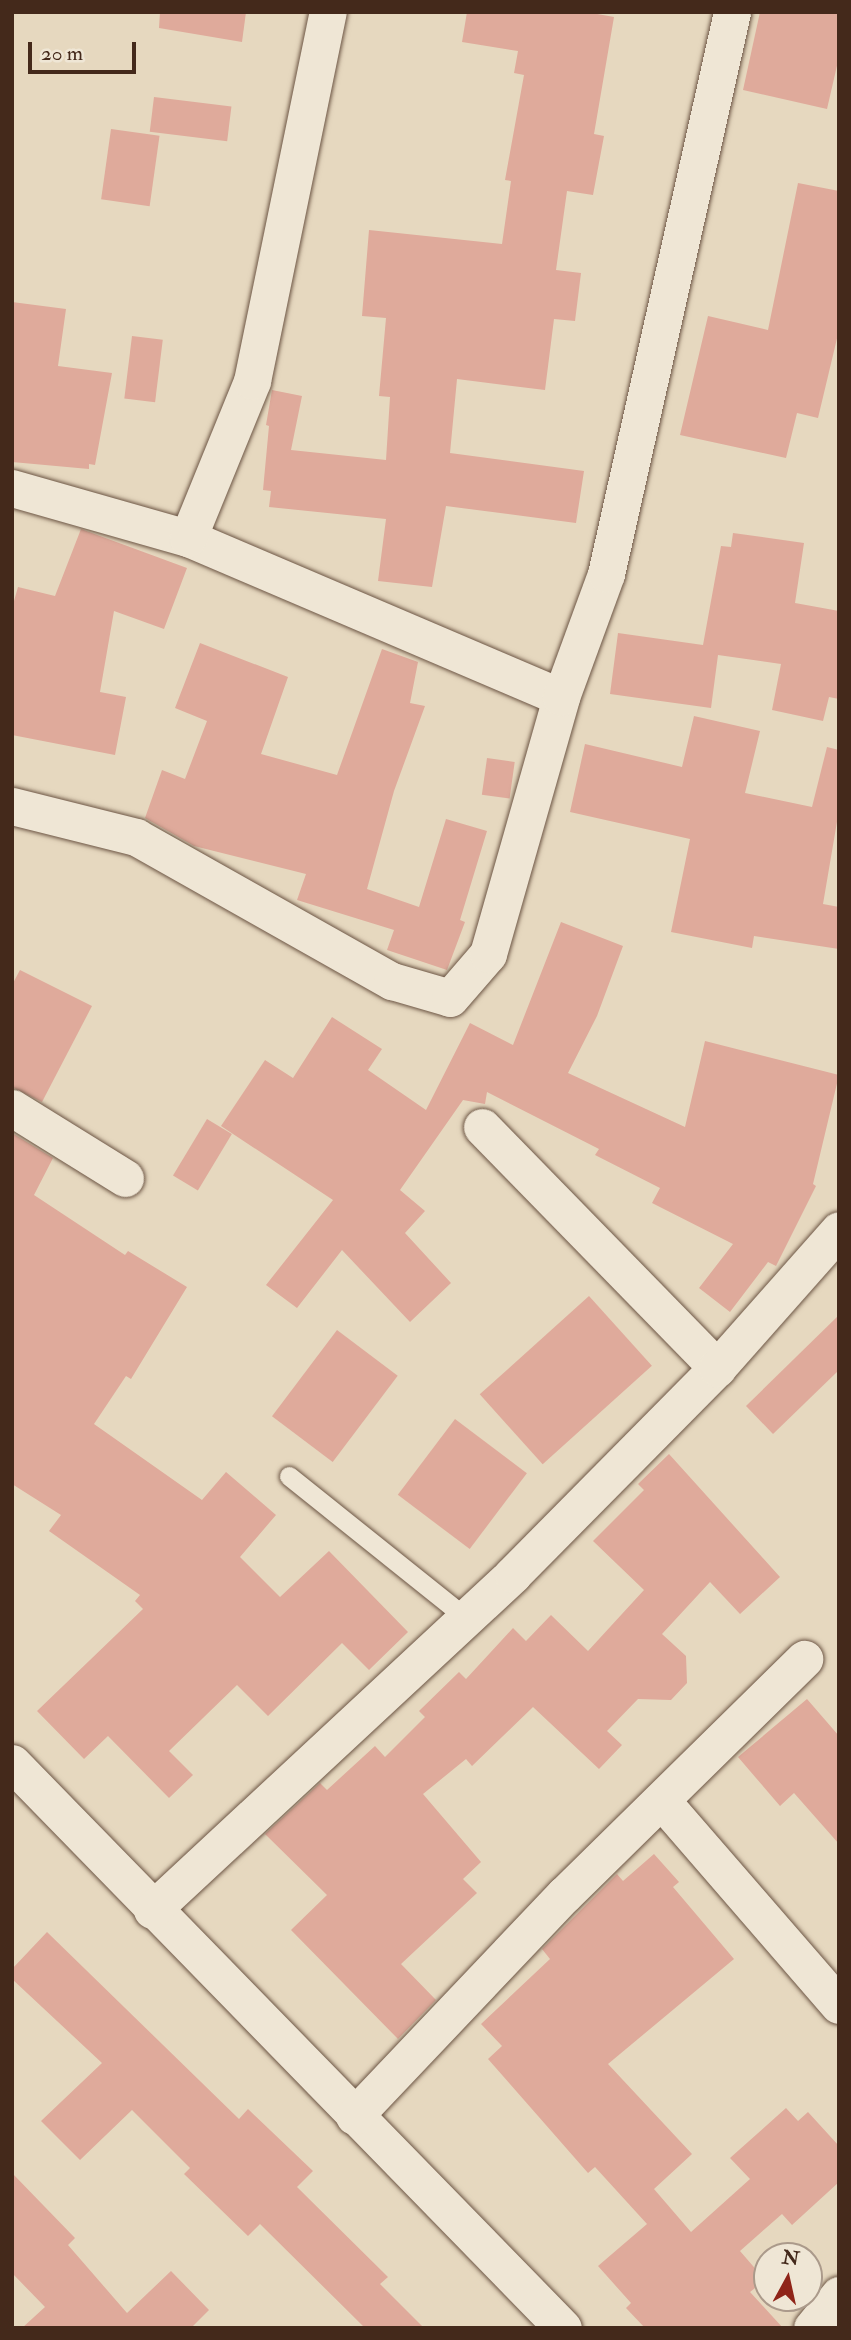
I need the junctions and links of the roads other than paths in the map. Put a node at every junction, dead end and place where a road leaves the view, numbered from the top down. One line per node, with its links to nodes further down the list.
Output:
1 (328, 12): 4 (street)
2 (732, 12): 5 (street)
3 (12, 488): 4 (street)
4 (188, 538): 5 (street)
5 (561, 697): 6 (street)
6 (12, 806)
7 (12, 1108): 9 (street)
8 (482, 1127): 11 (street)
9 (125, 1178)
10 (839, 1230): 11 (street)
11 (717, 1368): 13 (street)
12 (289, 1476): 13 (lane)
13 (466, 1618): 17 (street)
14 (804, 1660): 16 (street)
15 (12, 1763): 17 (street)
16 (662, 1801): 18 (street); 19 (street)
17 (152, 1910): 19 (street)
18 (839, 2005)
19 (354, 2116): 21 (street)
20 (839, 2295): 22 (street)
21 (564, 2328)
22 (813, 2328)

